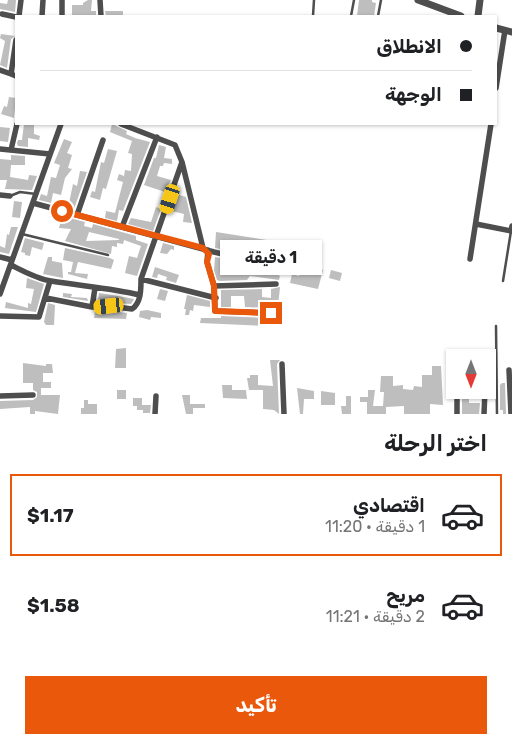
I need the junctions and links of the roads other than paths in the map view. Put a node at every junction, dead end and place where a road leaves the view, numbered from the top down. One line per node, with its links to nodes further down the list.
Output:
1 (21, 0): 11 (street)
2 (43, 0): 12 (street)
3 (62, 0): 13 (street)
4 (100, 0): 14 (street)
5 (314, 0): 15 (lane)
6 (354, 0): 16 (lane)
7 (381, 0): 17 (lane)
8 (418, 0): 18 (street)
9 (480, 0): 19 (street)
10 (2, 14): 20 (street)
11 (18, 15)
12 (42, 15)
13 (62, 15)
14 (101, 15)
15 (313, 15)
16 (351, 15)
17 (378, 15)
18 (458, 15)
19 (478, 15)
20 (15, 16)
21 (508, 31): 25 (street)
22 (15, 58): 24 (street)
23 (0, 70): 24 (street)
24 (14, 75)
25 (497, 83)
26 (17, 125): 33 (street)
27 (61, 125): 34 (street)
28 (124, 125): 30 (street)
29 (491, 125): 41 (street)
30 (157, 138): 35 (street); 42 (street)
31 (102, 140): 40 (street)
32 (0, 149): 33 (street)
33 (12, 150): 34 (street)
34 (50, 154): 36 (street)
35 (182, 162): 45 (street); 46 (street)
36 (37, 194): 38 (lane); 39 (street)
37 (0, 195): 38 (street)
38 (10, 196)
39 (33, 203): 40 (street); 44 (street)
40 (77, 215): 42 (street)
41 (476, 224): 43 (street); 49 (street)
42 (122, 227): 45 (street)
43 (512, 228): 54 (lane)
44 (22, 233): 47 (lane); 50 (street)
45 (158, 236): 46 (street); 52 (street)
46 (206, 249): 51 (street); 56 (street)
47 (108, 255)
48 (0, 257): 50 (street)
49 (470, 259)
50 (12, 262): 53 (street); 58 (street)
51 (279, 267)
52 (141, 279): 59 (street); 61 (street)
53 (50, 281): 57 (street); 60 (street)
54 (503, 281)
55 (276, 284): 56 (street)
56 (214, 286): 61 (street)
57 (95, 288): 59 (street); 62 (street)
58 (0, 294)
59 (140, 295): 62 (street)
60 (46, 298): 62 (street); 64 (street)
61 (216, 298): 63 (street)
62 (92, 307)
63 (271, 313)
64 (0, 316)
65 (496, 326): 77 (lane)
66 (282, 364): 74 (street)
67 (509, 370): 78 (street)
68 (36, 395): 69 (street)
69 (0, 396)
70 (156, 396): 73 (street)
71 (457, 399): 75 (street)
72 (485, 399): 76 (street)
73 (155, 414)
74 (284, 414)
75 (457, 414)
76 (484, 414)
77 (497, 414)
78 (511, 414)

